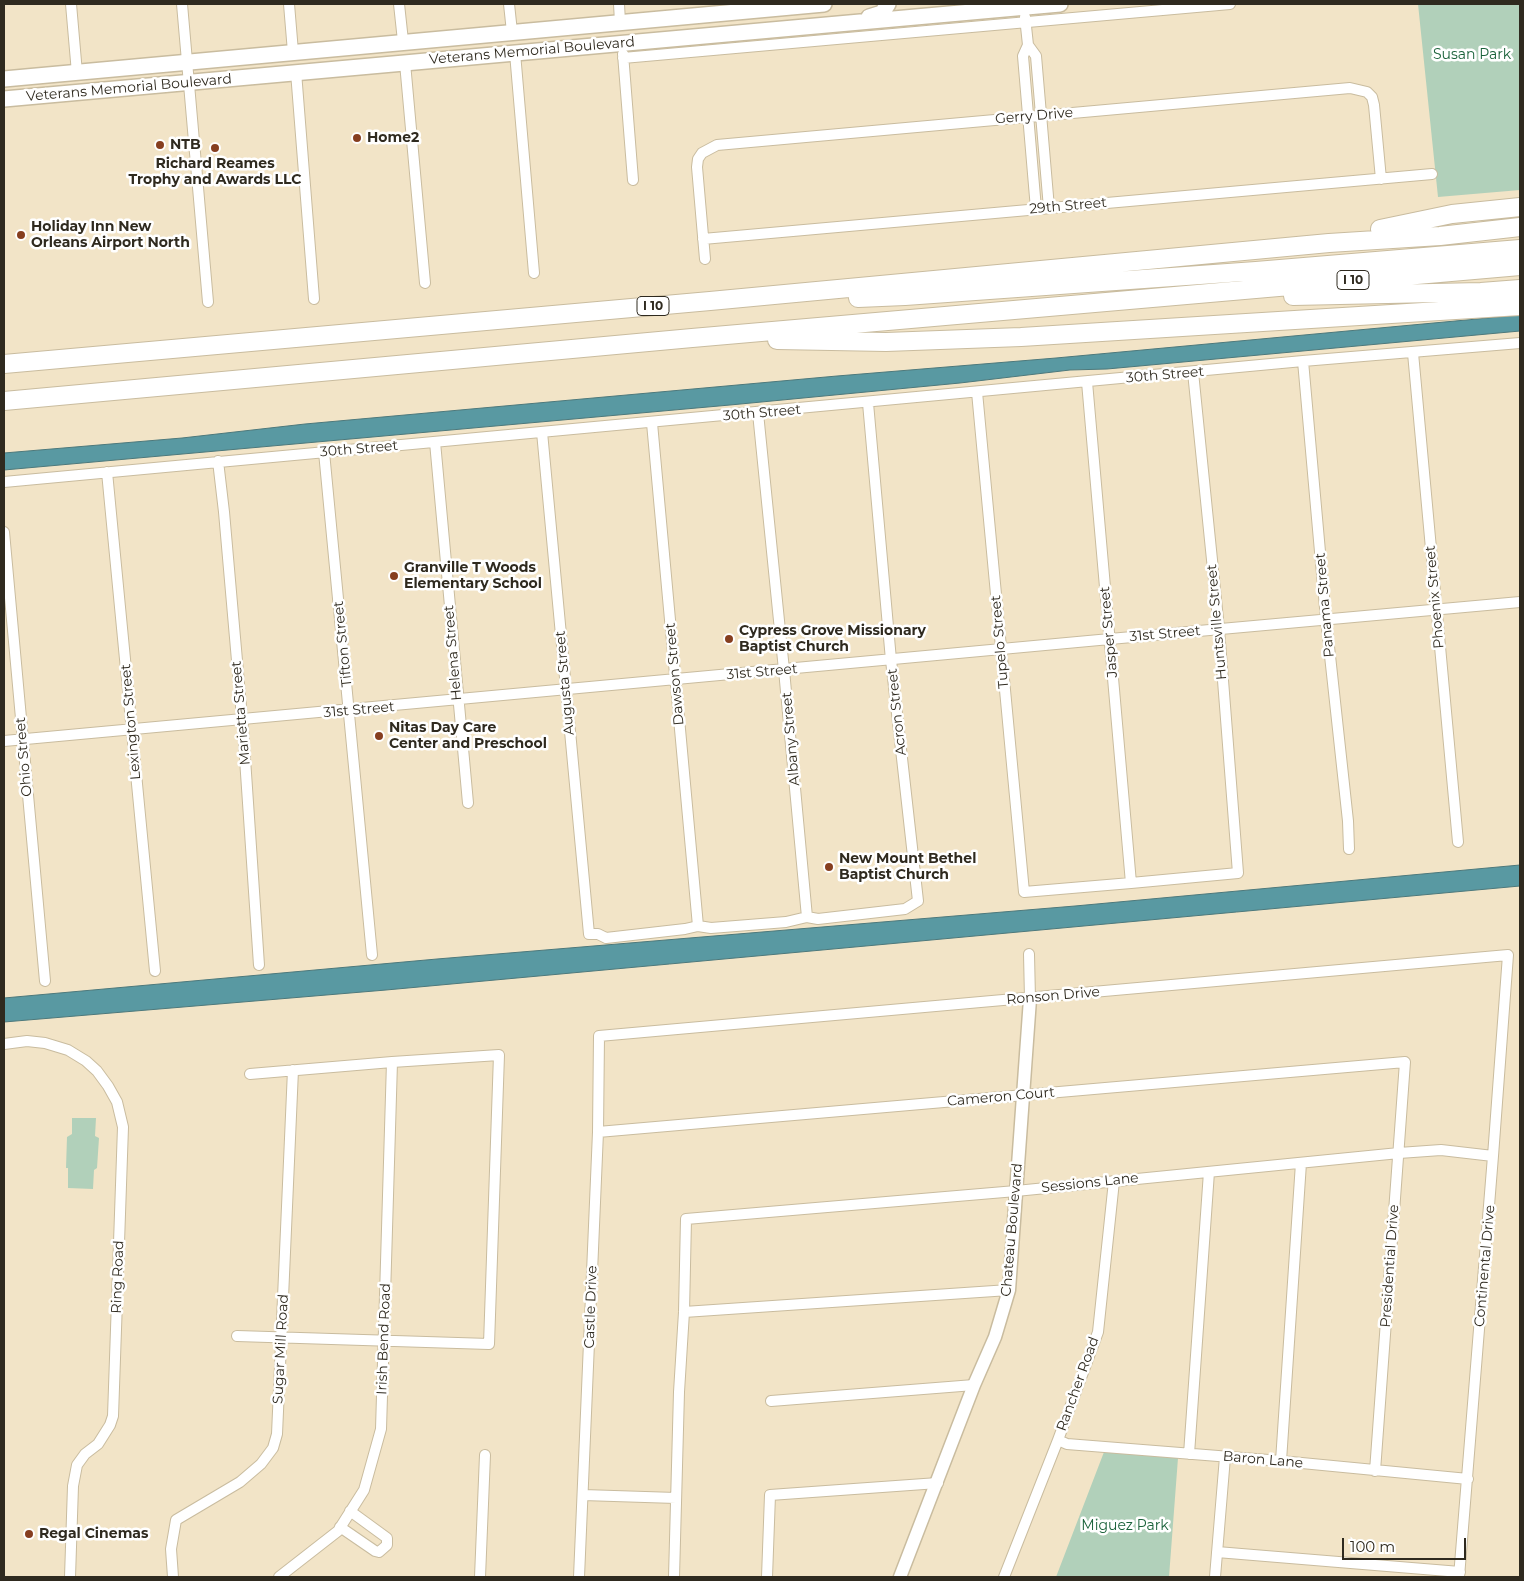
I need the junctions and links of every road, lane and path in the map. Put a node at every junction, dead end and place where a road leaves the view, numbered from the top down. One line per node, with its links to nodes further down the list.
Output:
1 (71, 4): 32 (street)
2 (182, 4): 28 (street)
3 (289, 4): 24 (street)
4 (399, 4): 19 (street)
5 (509, 4): 18 (street)
6 (619, 4): 15 (street)
7 (824, 4): 11 (main road, Veterans Memorial Boulevard)
8 (888, 4): 16 (main road)
9 (1060, 4): 14 (main road, Veterans Memorial Boulevard)
10 (1230, 4): 14 (street)
11 (729, 8): 13 (main road, Veterans Memorial Boulevard)
12 (910, 10): 14 (main road, Veterans Memorial Boulevard); 16 (main road, Veterans Memorial Boulevard)
13 (713, 14): 15 (main road, Veterans Memorial Boulevard); 20 (main road)
14 (1025, 15): 21 (street); 26 (street)
15 (620, 22): 17 (main road, Veterans Memorial Boulevard)
16 (824, 25): 20 (main road, Veterans Memorial Boulevard)
17 (536, 30): 18 (main road, Veterans Memorial Boulevard); 27 (main road)
18 (512, 32): 19 (main road, Veterans Memorial Boulevard)
19 (403, 41): 22 (main road, Veterans Memorial Boulevard)
20 (630, 42): 25 (main road, Veterans Memorial Boulevard); 26 (street)
21 (1028, 45): 36 (street); 37 (street)
22 (355, 46): 23 (main road, Veterans Memorial Boulevard); 30 (main road)
23 (321, 50): 24 (main road, Veterans Memorial Boulevard); 31 (main road)
24 (293, 52): 28 (main road, Veterans Memorial Boulevard)
25 (515, 53): 27 (main road, Veterans Memorial Boulevard); 50 (street)
26 (624, 58): 40 (street)
27 (457, 59): 29 (main road, Veterans Memorial Boulevard)
28 (187, 63): 32 (main road, Veterans Memorial Boulevard); 34 (street)
29 (405, 63): 30 (main road, Veterans Memorial Boulevard); 51 (street)
30 (346, 68): 31 (main road, Veterans Memorial Boulevard)
31 (303, 72): 34 (main road, Veterans Memorial Boulevard); 54 (street)
32 (76, 73): 33 (main road, Veterans Memorial Boulevard)
33 (4, 79)
34 (188, 83): 35 (main road, Veterans Memorial Boulevard); 56 (street)
35 (4, 99)
36 (1042, 116): 37 (street, Gerry Drive); 39 (street, Gerry Drive); 42 (street)
37 (1028, 117): 43 (street); 45 (street, Gerry Drive)
38 (1432, 174): 39 (street, 29th Street)
39 (1381, 179): 42 (street, 29th Street)
40 (633, 180)
41 (1520, 207): 46 (highway)
42 (1050, 208): 43 (street, 29th Street)
43 (1036, 209): 45 (street, 29th Street)
44 (1520, 227): 46 (highway, I 10)
45 (703, 239): 48 (street)
46 (1329, 242): 55 (highway, I 10)
47 (1520, 249): 55 (highway)
48 (705, 259)
49 (1520, 266): 53 (highway, I 10)
50 (534, 272)
51 (425, 283)
52 (1520, 289): 53 (highway)
53 (1218, 293): 58 (highway, I 10)
54 (314, 299)
55 (710, 301): 62 (highway, I 10)
56 (208, 302)
57 (1520, 306): 58 (highway)
58 (692, 338): 66 (highway, I 10)
59 (1520, 344): 60 (street, 30th Street)
60 (1413, 352): 61 (street, 30th Street); 78 (street, Phoenix Street)
61 (1303, 361): 63 (street, 30th Street); 79 (street, Panama Street)
62 (4, 364)
63 (1193, 372): 64 (street, 30th Street); 80 (street, Huntsville Street)
64 (1087, 382): 65 (street, 30th Street); 81 (street, Jasper Street)
65 (977, 392): 67 (street, 30th Street); 82 (street, Tupelo Street)
66 (4, 401)
67 (868, 403): 68 (street, 30th Street); 83 (street, Acron Street)
68 (758, 413): 69 (street, 30th Street); 84 (street, Albany Street)
69 (652, 423): 70 (street, 30th Street); 85 (street, Dawson Street)
70 (542, 432): 71 (street, 30th Street); 86 (street, Augusta Street)
71 (435, 442): 72 (street, 30th Street); 87 (street, Helena Street)
72 (324, 452): 73 (street, 30th Street); 88 (street, Tifton Street)
73 (218, 461): 74 (street, 30th Street); 89 (street, Marietta Street)
74 (107, 472): 75 (street, 30th Street); 90 (street, Lexington Street)
75 (4, 482)
76 (4, 532): 91 (street, Ohio Street)
77 (1520, 602): 78 (street, 31st Street)
78 (1436, 609): 79 (street, 31st Street); 94 (street, Phoenix Street)
79 (1326, 619): 80 (street, 31st Street); 95 (street, Panama Street)
80 (1219, 629): 81 (street, 31st Street); 96 (street, Huntsville Street)
81 (1110, 639): 82 (street, 31st Street); 96 (street, Jasper Street)
82 (1000, 650): 83 (street, 31st Street); 96 (street, Tupelo Street)
83 (891, 660): 84 (street, 31st Street); 97 (street, Acron Street)
84 (784, 670): 85 (street, 31st Street); 97 (street, Albany Street)
85 (676, 680): 86 (street, 31st Street); 98 (street, Dawson Street)
86 (566, 690): 87 (street, 31st Street); 98 (street, Augusta Street)
87 (458, 700): 88 (street, 31st Street); 93 (street, Helena Street)
88 (349, 710): 89 (street, 31st Street); 100 (street, Tifton Street)
89 (242, 720): 90 (street, 31st Street); 102 (street, Marietta Street)
90 (132, 730): 91 (street, 31st Street); 103 (street, Lexington Street)
91 (23, 740): 92 (street, 31st Street); 104 (street, Ohio Street)
92 (4, 741)
93 (468, 804)
94 (1458, 842)
95 (1349, 849)
96 (1131, 883)
97 (807, 917): 98 (street)
98 (698, 926)
99 (1029, 954): 105 (street, Chateau Boulevard)
100 (372, 955)
101 (1508, 955): 105 (street, Ronson Drive); 115 (street, Continental Drive)
102 (259, 965)
103 (155, 971)
104 (45, 981)
105 (1030, 999): 106 (street, Ronson Drive); 112 (street, Chateau Boulevard)
106 (599, 1036): 113 (street, Castle Drive)
107 (4, 1044): 142 (street, Ring Road)
108 (392, 1062): 110 (street); 124 (street, Irish Bend Road); 124 (street)
109 (1405, 1062): 112 (street, Cameron Court); 114 (street, Presidential Drive)
110 (293, 1070): 111 (street); 123 (street, Sugar Mill Road)
111 (250, 1074)
112 (1023, 1096): 113 (street, Cameron Court); 119 (street, Chateau Boulevard)
113 (598, 1132): 135 (street, Castle Drive)
114 (1399, 1153): 115 (street, Sessions Lane); 116 (street, Sessions Lane); 132 (street, Presidential Drive)
115 (1493, 1156): 133 (street, Continental Drive)
116 (1301, 1163): 117 (street, Sessions Lane); 131 (street)
117 (1209, 1172): 118 (street, Sessions Lane); 128 (street)
118 (1114, 1181): 119 (street, Sessions Lane); 127 (street, Rancher Road)
119 (1016, 1190): 120 (street, Chateau Boulevard); 121 (street, Sessions Lane)
120 (1009, 1290): 121 (street); 125 (street, Chateau Boulevard)
121 (684, 1312): 136 (street)
122 (237, 1336): 123 (street)
123 (282, 1338): 124 (street); 143 (street, Sugar Mill Road)
124 (385, 1341): 137 (street, Irish Bend Road)
125 (974, 1385): 126 (street); 134 (street, Chateau Boulevard)
126 (771, 1401)
127 (1058, 1440): 128 (street, Baron Lane); 149 (street, Rancher Road)
128 (1189, 1454): 130 (street, Baron Lane)
129 (485, 1455): 144 (street)
130 (1225, 1457): 131 (street, Baron Lane); 139 (street)
131 (1281, 1461): 132 (street, Baron Lane)
132 (1375, 1471): 133 (street, Baron Lane)
133 (1468, 1480): 140 (street, Continental Drive)
134 (938, 1483): 147 (street); 148 (street, Chateau Boulevard)
135 (583, 1494): 136 (street); 145 (street, Castle Drive)
136 (676, 1498): 146 (street)
137 (350, 1511): 138 (street, Irish Bend Road); 138 (street)
138 (340, 1527): 141 (street, Irish Bend Road)
139 (1217, 1552): 140 (street); 150 (street)
140 (1459, 1574)
141 (283, 1576)
142 (70, 1577)
143 (173, 1577)
144 (480, 1577)
145 (579, 1577)
146 (674, 1577)
147 (767, 1577)
148 (900, 1577)
149 (1004, 1577)
150 (1215, 1577)

